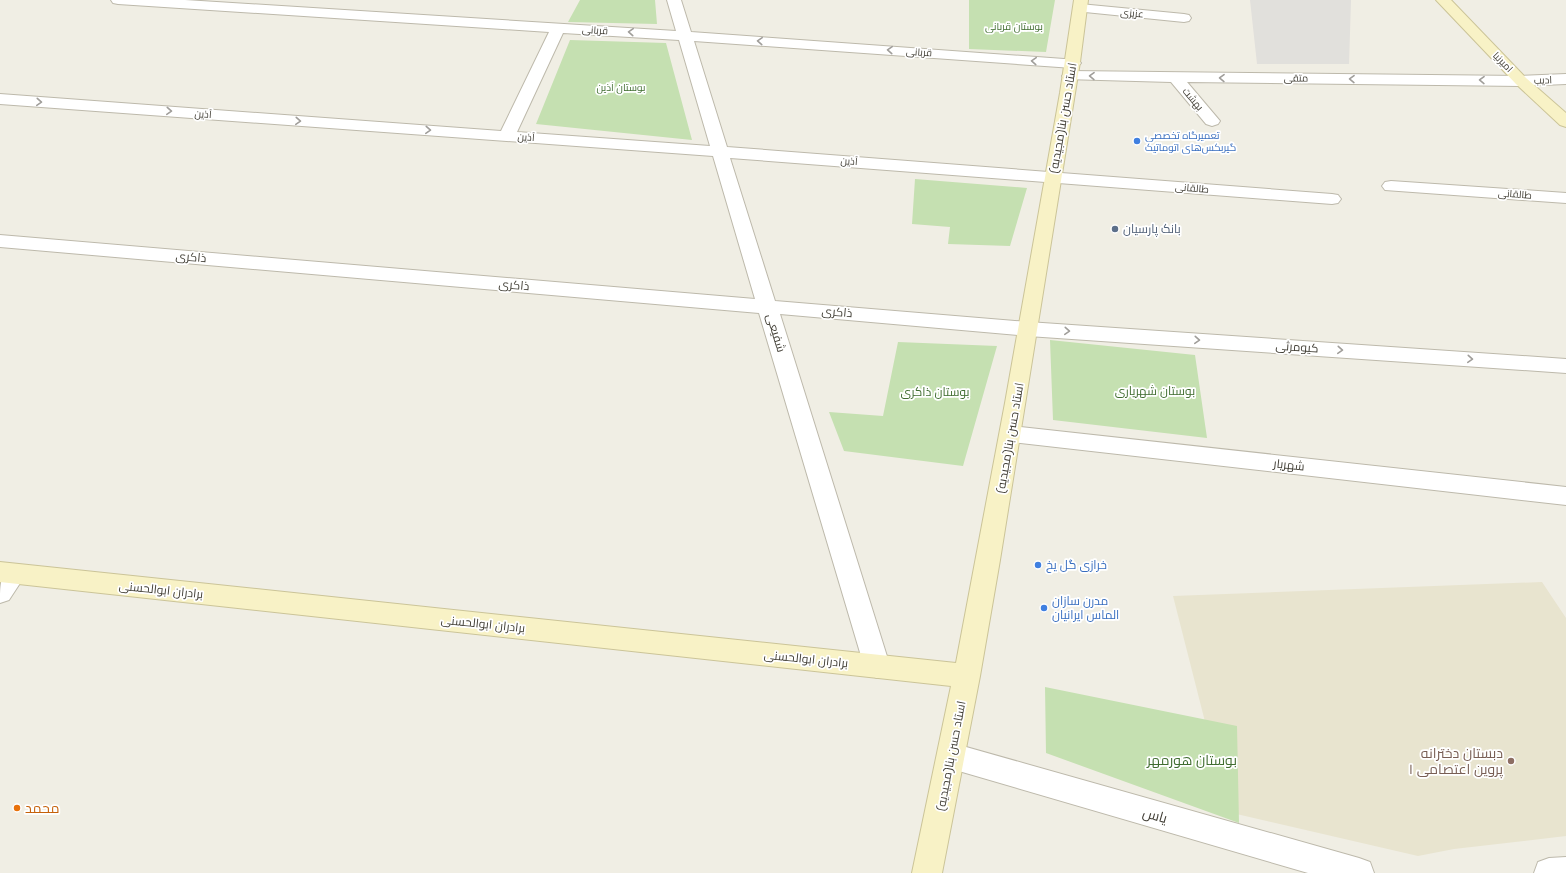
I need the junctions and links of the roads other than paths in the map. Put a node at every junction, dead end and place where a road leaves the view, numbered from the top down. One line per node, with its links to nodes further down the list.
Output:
1 (118, 0): 6 (street, قربانی)
2 (674, 0): 7 (street, شفیعی)
3 (1443, 0): 11 (main road, امیرنیا)
4 (1080, 4): 5 (street, عزیزی); 8 (main road, استاد حسن بنا(مجیدیه))
5 (1184, 18)
6 (558, 28): 7 (street, قربانی, one-way to 6); 15 (street)
7 (685, 36): 8 (street, قربانی, one-way to 7); 16 (street, شفیعی)
8 (1071, 70): 9 (street, متقی, one-way to 8); 17 (main road, استاد حسن بنا(مجیدیه))
9 (1175, 77): 11 (street, متقی, one-way to 9); 13 (street, بهشت)
10 (1566, 79): 11 (street, ادیب)
11 (1521, 81): 14 (main road, امیرنیا)
12 (0, 99): 15 (street, آذین, one-way to 15)
13 (1212, 121)
14 (1566, 122)
15 (507, 136): 16 (street, آذین)
16 (719, 152): 17 (street, آذین); 22 (street, شفیعی)
17 (1052, 176): 20 (street, طالقانی); 23 (main road, استاد حسن بنا(مجیدیه))
18 (1391, 186): 19 (street, طالقانی)
19 (1566, 198)
20 (1332, 199)
21 (0, 241): 22 (street, ذاکری)
22 (768, 306): 23 (street, ذاکری); 28 (street, شفیعی)
23 (1028, 329): 24 (street, کیومرثی, one-way to 24); 25 (main road, استاد حسن بنا(مجیدیه))
24 (1566, 366)
25 (1012, 434): 26 (street, شهریار); 29 (main road, استاد حسن بنا(مجیدیه))
26 (1566, 496)
27 (5, 580): 28 (main road, برادران ابوالحسنی)
28 (877, 666): 29 (main road, برادران ابوالحسنی)
29 (967, 676): 30 (main road, استاد حسن بنا(مجیدیه))
30 (952, 756): 32 (main road, استاد حسن بنا(مجیدیه)); 33 (street, یاس)
31 (1566, 872): 34 (street)
32 (927, 873)
33 (1359, 873)
34 (1549, 873)

